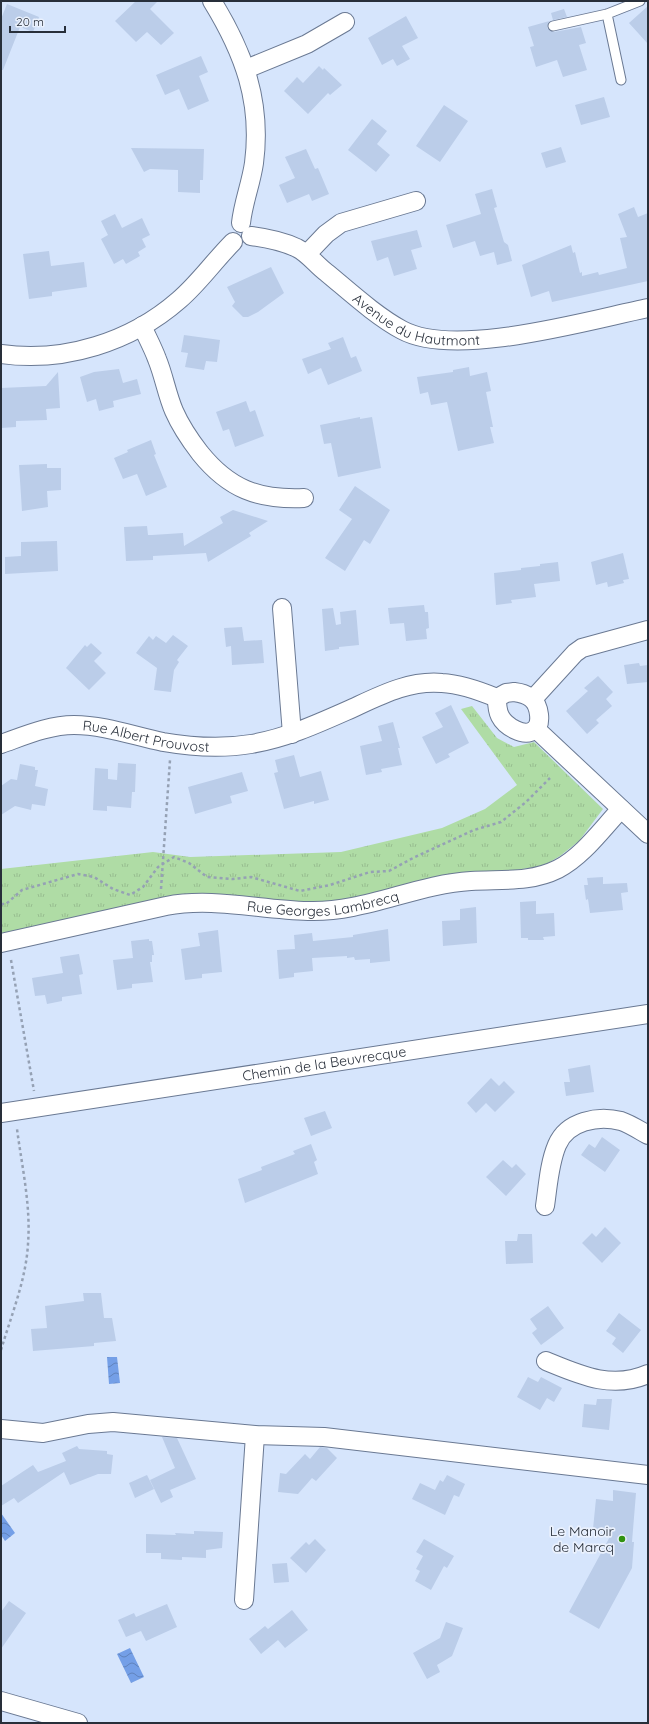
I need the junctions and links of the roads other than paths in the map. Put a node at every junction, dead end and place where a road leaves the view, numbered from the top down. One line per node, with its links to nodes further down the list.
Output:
1 (212, 1): 6 (street)
2 (640, 1): 3 (lane)
3 (607, 14): 5 (lane); 7 (lane)
4 (345, 22): 6 (street)
5 (552, 26)
6 (246, 69): 9 (street)
7 (621, 80)
8 (416, 201): 10 (street)
9 (246, 229): 10 (street, Avenue du Hautmont); 12 (street)
10 (307, 254): 11 (street, Avenue du Hautmont)
11 (648, 308)
12 (142, 326): 13 (street); 14 (street)
13 (1, 354)
14 (304, 498)
15 (282, 608): 20 (street)
16 (648, 630): 18 (street)
17 (498, 698): 18 (street); 19 (street); 20 (street, Rue Albert Prouvost)
18 (533, 700): 19 (street)
19 (536, 729): 22 (street)
20 (292, 734): 21 (street, Rue Albert Prouvost)
21 (1, 744)
22 (621, 809): 23 (street); 24 (street, Rue Georges Lambrecq)
23 (648, 834)
24 (4, 942)
25 (648, 1014): 26 (street, Chemin de la Beuvrecque)
26 (8, 1112)
27 (648, 1135): 28 (street)
28 (545, 1206)
29 (546, 1361): 30 (street)
30 (648, 1374)
31 (1, 1429): 32 (street)
32 (255, 1435): 33 (street); 34 (street)
33 (648, 1476)
34 (244, 1600)
35 (1, 1700): 36 (street)
36 (78, 1723)

